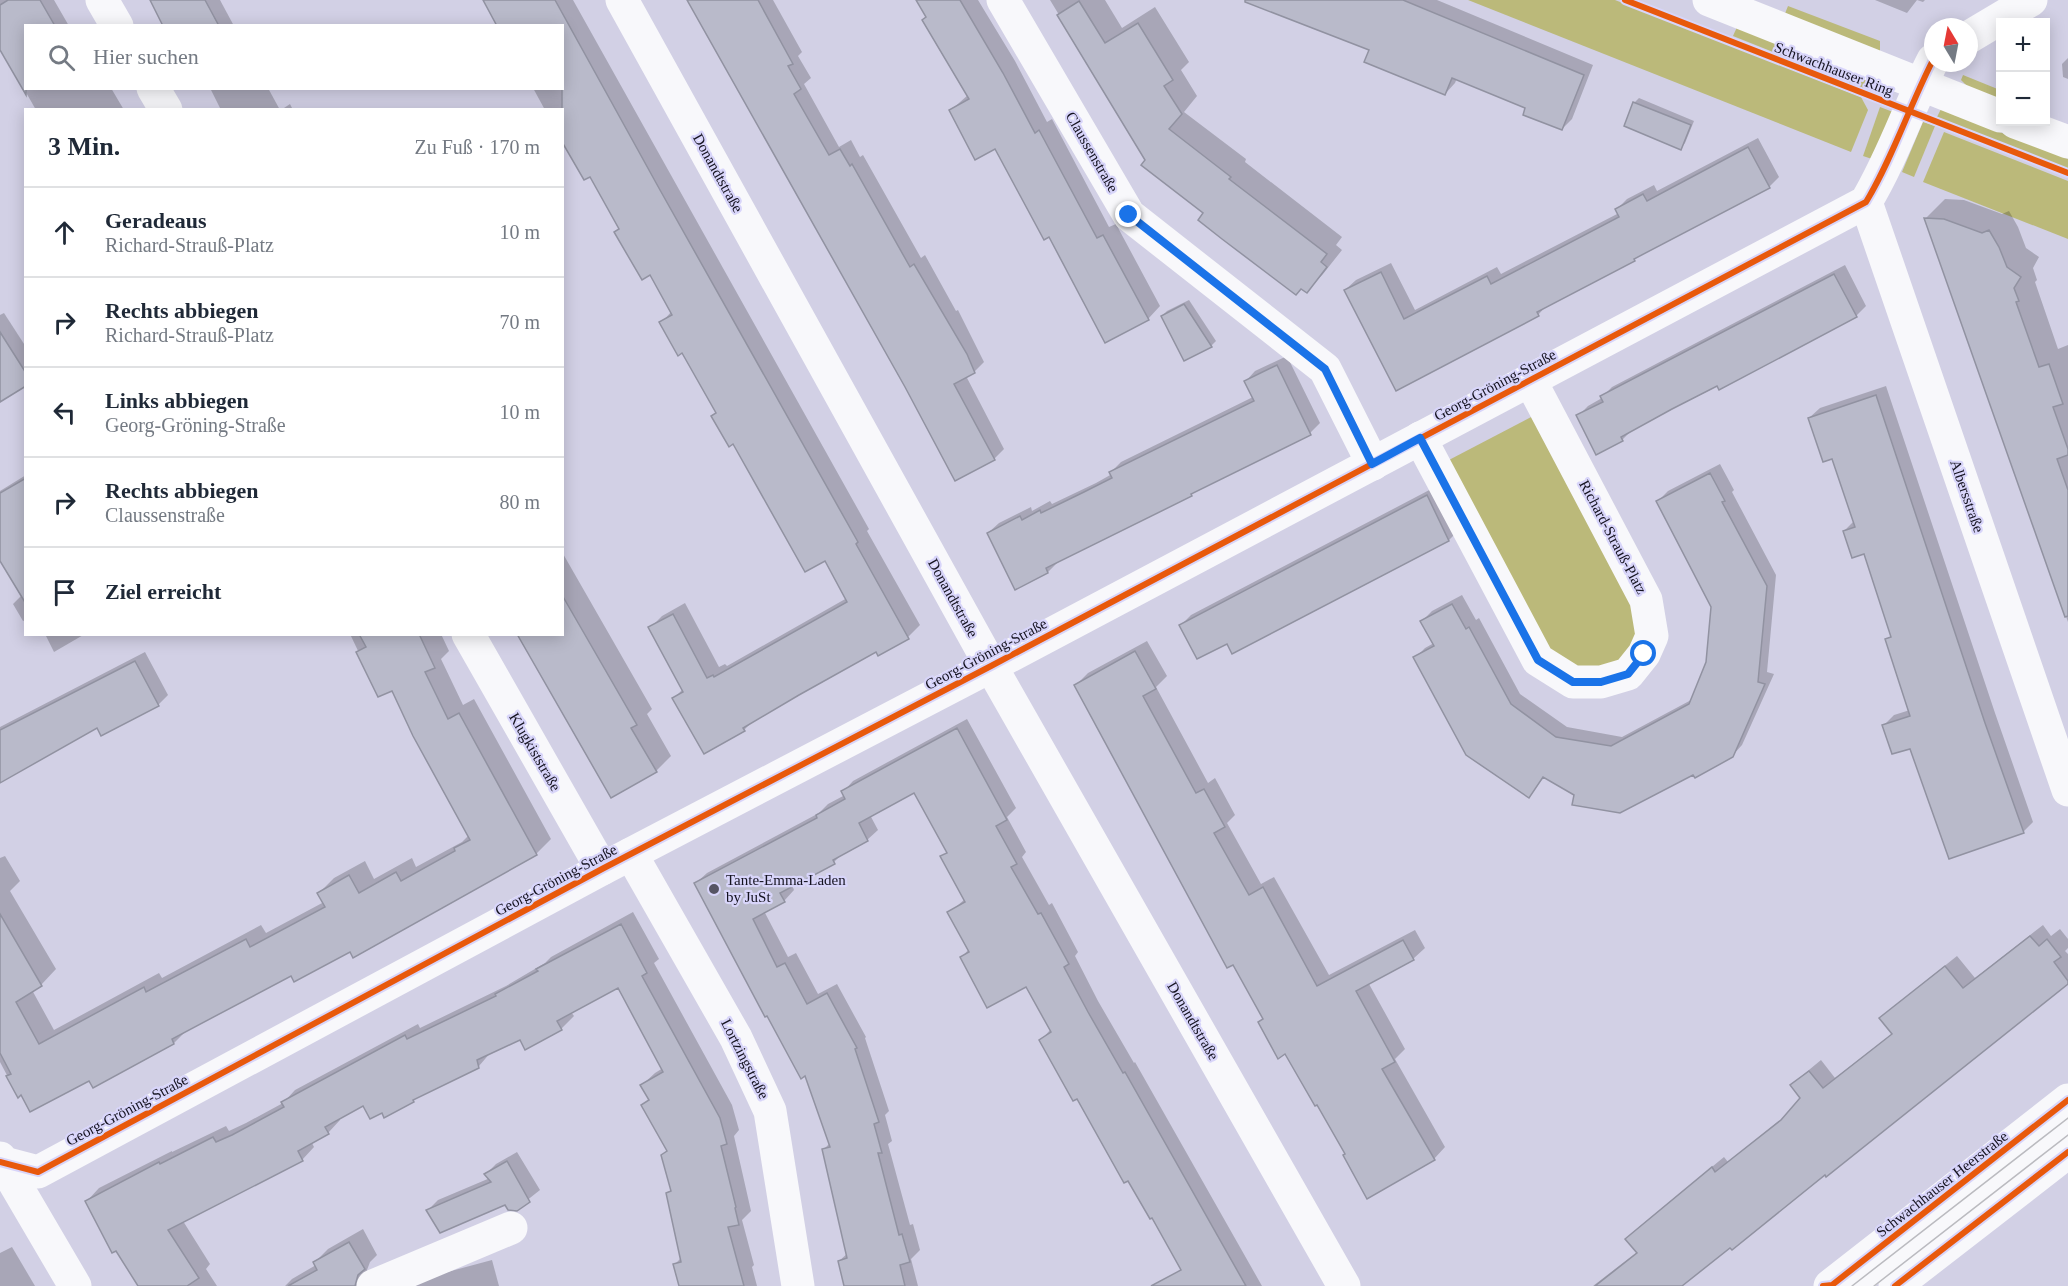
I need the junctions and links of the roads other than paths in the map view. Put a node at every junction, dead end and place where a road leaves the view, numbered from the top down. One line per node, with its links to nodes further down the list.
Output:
1 (102, 0): 6 (street)
2 (622, 0): 20 (street, Donandtstraße)
3 (1003, 0): 18 (street, Claussenstraße)
4 (1709, 0): 8 (street, Schwachhauser Ring)
5 (2031, 0): 7 (street)
6 (116, 24)
7 (1978, 32)
8 (1924, 71)
9 (1927, 72): 12 (street, Schwachhauser Ring); 15 (street)
10 (154, 90): 11 (street)
11 (165, 108)
12 (1996, 113)
13 (2026, 126): 14 (street)
14 (2068, 142)
15 (1866, 202): 16 (street, Georg-Gröning-Straße); 21 (street, Albersstraße)
16 (1530, 380): 17 (street, Georg-Gröning-Straße); 17 (street, Richard-Strauß-Platz)
17 (1420, 438): 18 (street, Georg-Gröning-Straße)
18 (1372, 464): 20 (street, Georg-Gröning-Straße)
19 (469, 636): 23 (street, Klugkiststraße)
20 (991, 666): 22 (street, Georg-Gröning-Straße); 32 (street, Donandtstraße)
21 (2068, 790)
22 (631, 854): 23 (street, Georg-Gröning-Straße); 31 (street, Lortzingstraße)
23 (602, 869): 27 (street, Georg-Gröning-Straße)
24 (2068, 1100): 33 (street, Schwachhauser Heerstraße)
25 (2068, 1126): 34 (lane)
26 (2068, 1152): 35 (street)
27 (1, 1161): 29 (street)
28 (511, 1228): 30 (street)
29 (75, 1286)
30 (373, 1286)
31 (798, 1286)
32 (1344, 1286)
33 (1830, 1286)
34 (1862, 1286)
35 (1895, 1286)

